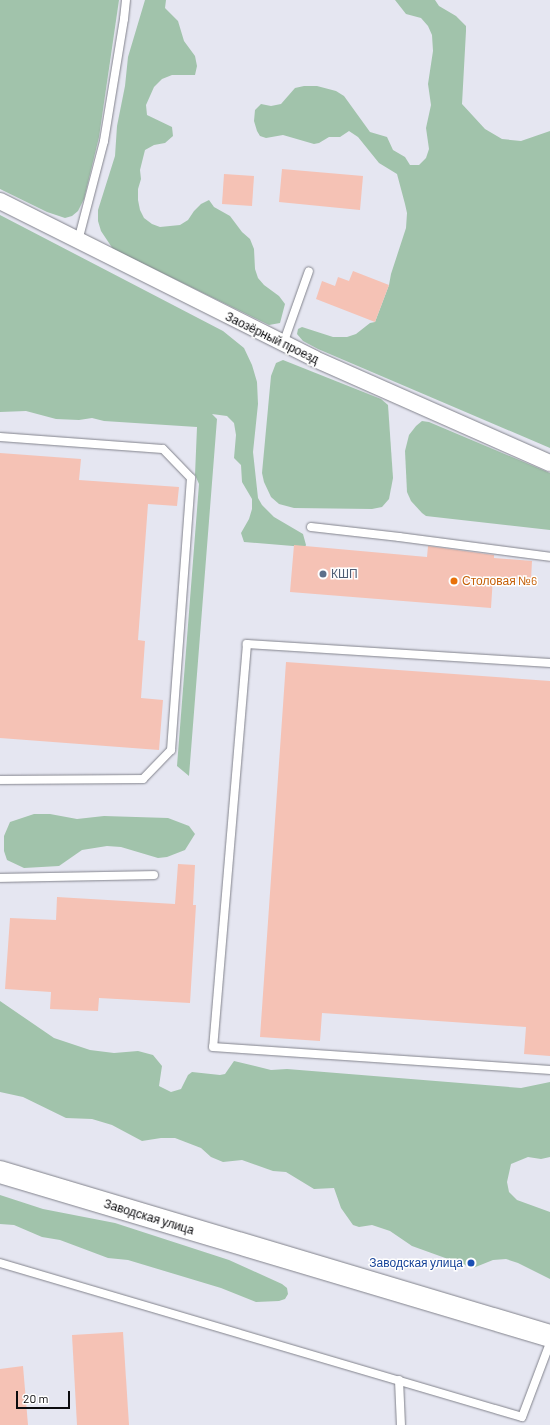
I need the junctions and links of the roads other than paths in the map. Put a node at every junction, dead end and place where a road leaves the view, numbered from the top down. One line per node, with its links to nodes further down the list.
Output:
1 (126, 0): 3 (lane)
2 (0, 201): 3 (street, Заозёрный проезд)
3 (78, 240): 5 (street, Заозёрный проезд)
4 (309, 270): 5 (lane)
5 (283, 344): 7 (street, Заозёрный проезд)
6 (0, 437): 11 (lane)
7 (550, 463)
8 (311, 527): 9 (lane)
9 (550, 557)
10 (550, 663): 14 (lane)
11 (0, 780)
12 (154, 875): 13 (lane)
13 (0, 878)
14 (550, 1070)
15 (0, 1172): 17 (street, Заводская улица)
16 (0, 1263): 19 (lane)
17 (550, 1336)
18 (550, 1343): 19 (lane)
19 (399, 1380): 20 (lane)
20 (401, 1425)

